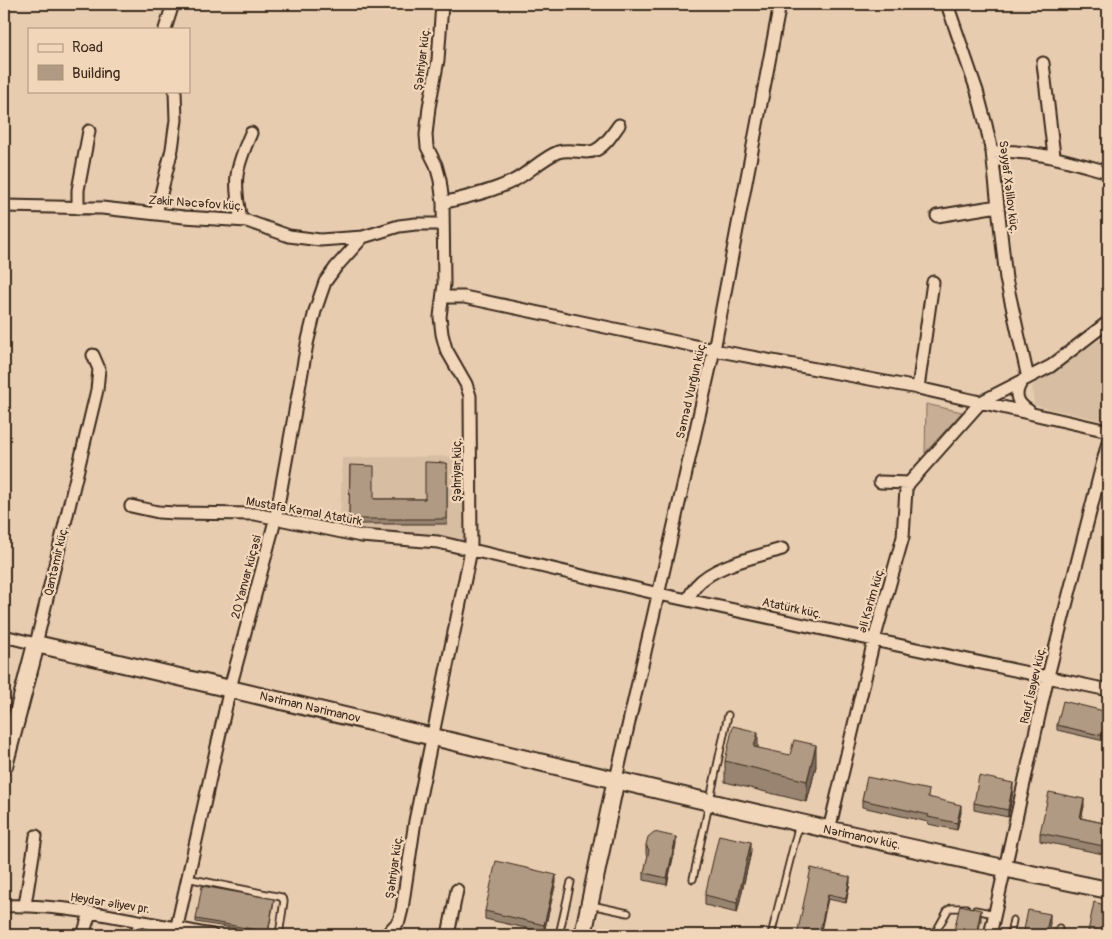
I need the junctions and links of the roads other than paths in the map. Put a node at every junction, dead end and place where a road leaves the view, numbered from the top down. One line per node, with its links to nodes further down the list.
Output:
1 (173, 4): 5 (street)
2 (442, 4): 14 (street, Şəhriyar küç.)
3 (780, 4): 26 (street, Səməd Vurğun küç.)
4 (947, 4): 11 (street, Səyyaf Xəlilov küç.)
5 (165, 28)
6 (1043, 64): 12 (street)
7 (175, 92): 18 (street)
8 (620, 124): 14 (street)
9 (89, 132): 17 (street)
10 (251, 133): 20 (street)
11 (992, 152): 12 (street); 16 (street, Səyyaf Xəlilov küç.)
12 (1054, 156): 13 (street)
13 (1108, 172)
14 (442, 203): 21 (street, Şəhriyar küç.)
15 (4, 206): 17 (street, Zakir Nəcəfov küç.)
16 (998, 206): 19 (street); 28 (street, Səyyaf Xəlilov küç.)
17 (78, 208): 18 (street, Zakir Nəcəfov küç.)
18 (156, 214): 20 (street, Zakir Nəcəfov küç.)
19 (937, 216)
20 (241, 220): 22 (street, Zakir Nəcəfov küç.)
21 (442, 224): 22 (street, Zakir Nəcəfov küç.); 24 (street, Şəhriyar küç.)
22 (363, 237): 37 (street, 20 Yanvar küçəsi)
23 (933, 282): 29 (street)
24 (444, 297): 26 (street); 39 (street, Şəhriyar küç.)
25 (1108, 322): 28 (street)
26 (714, 350): 29 (street); 40 (street, Səməd Vurğun küç.)
27 (93, 355): 44 (street, Qantəmir küç.)
28 (1026, 379): 30 (street); 31 (street, Səyyaf Xəlilov küç.)
29 (918, 388): 30 (street)
30 (982, 402): 31 (street); 35 (street)
31 (1031, 412): 32 (street)
32 (1108, 431)
33 (1108, 442): 45 (street, Rauf İsayev küç.)
34 (880, 482): 35 (street)
35 (909, 483): 43 (street, Əli Kərim küç.)
36 (131, 506): 37 (street, Mustafa Kəmal Atatürk)
37 (276, 517): 39 (street, Mustafa Kəmal Atatürk); 46 (street, 20 Yanvar küçəsi)
38 (782, 549): 41 (street)
39 (471, 550): 40 (street, Atatürk küç.); 49 (street, Şəhriyar küç.)
40 (659, 594): 41 (street, Atatürk küç.); 51 (street, Səməd Vurğun küç.)
41 (688, 599): 43 (street, Atatürk küç.)
42 (4, 636): 44 (street, Nəriman Nərimanov)
43 (874, 640): 45 (street, Atatürk küç.); 54 (street, Əli Kərim küç.)
44 (36, 644): 46 (main road, Nəriman Nərimanov); 50 (main road, Qantəmir küç.)
45 (1048, 676): 47 (street, Atatürk küç.); 56 (street, Rauf İsayev küç.)
46 (230, 688): 49 (main road, Nəriman Nərimanov); 57 (street, 20 Yanvar küçəsi)
47 (1108, 690)
48 (728, 715): 52 (lane)
49 (432, 736): 51 (main road, Nəriman Nərimanov); 75 (street, Şəhriyar küç.)
50 (4, 766)
51 (616, 780): 52 (main road, Nərimanov küç.); 62 (main road)
52 (710, 802): 53 (main road, Nərimanov küç.); 58 (lane)
53 (799, 824): 54 (main road, Nərimanov küç.); 79 (lane)
54 (829, 830): 56 (main road, Nərimanov küç.)
55 (36, 836): 64 (street)
56 (1006, 869): 61 (main road, Nərimanov küç.); 67 (street, Rauf İsayev küç.)
57 (187, 878): 70 (street, 20 Yanvar küçəsi); 74 (lane)
58 (693, 879)
59 (571, 882): 77 (lane)
60 (457, 890): 76 (street)
61 (1108, 890)
62 (589, 905): 66 (lane); 78 (main road)
63 (4, 906): 64 (street, Heydər Əliyev pr.)
64 (26, 906): 65 (street, Heydər Əliyev pr.)
65 (90, 913): 69 (street, Heydər Əliyev pr.); 71 (street)
66 (628, 913)
67 (995, 914): 80 (lane); 81 (street, Rauf İsayev küç.)
68 (1013, 920): 82 (lane)
69 (136, 922): 70 (street, Heydər Əliyev pr.); 72 (lane)
70 (175, 932): 73 (street, Heydər Əliyev pr.)
71 (83, 935)
72 (134, 935)
73 (212, 935)
74 (279, 935)
75 (387, 935)
76 (448, 935)
77 (559, 935)
78 (583, 935)
79 (771, 935)
80 (934, 935)
81 (990, 935)
82 (1010, 935)

